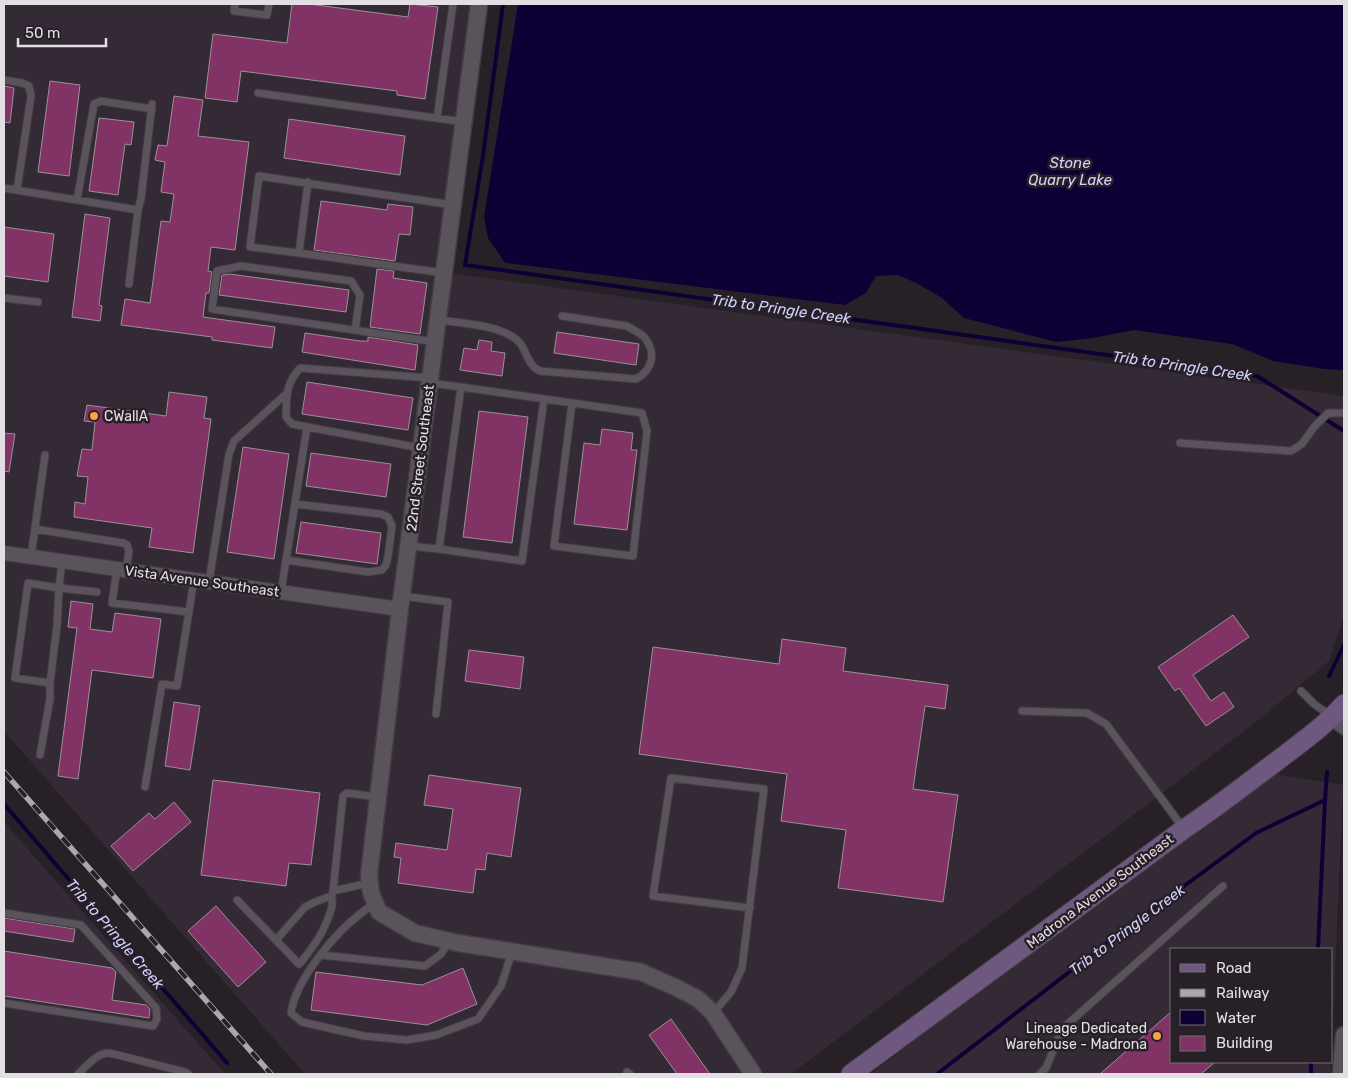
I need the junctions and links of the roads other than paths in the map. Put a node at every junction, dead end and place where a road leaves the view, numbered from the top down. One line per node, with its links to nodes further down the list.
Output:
1 (235, 4): 2 (lane)
2 (269, 4)
3 (453, 4): 7 (lane)
4 (479, 4): 8 (street, 22nd Street Southeast)
5 (4, 80): 11 (lane)
6 (258, 93): 7 (lane)
7 (437, 118): 8 (lane)
8 (464, 122): 13 (street, 22nd Street Southeast)
9 (308, 182): 13 (lane); 15 (lane); 15 (lane)
10 (4, 188): 11 (lane)
11 (17, 190): 12 (lane)
12 (77, 200): 14 (lane); 14 (lane)
13 (453, 205): 16 (street, 22nd Street Southeast)
14 (138, 210): 17 (lane)
15 (299, 253): 16 (lane)
16 (444, 273): 21 (street, 22nd Street Southeast)
17 (129, 284)
18 (4, 298): 19 (lane)
19 (38, 302)
20 (562, 316): 21 (lane)
21 (438, 320): 23 (street, 22nd Street Southeast)
22 (355, 330): 22 (lane); 23 (lane)
23 (435, 342): 24 (street, 22nd Street Southeast)
24 (430, 380): 25 (lane); 26 (lane); 32 (street, 22nd Street Southeast)
25 (461, 387): 27 (lane); 37 (lane)
26 (287, 393): 30 (lane); 44 (lane)
27 (544, 399): 28 (lane); 37 (lane)
28 (572, 403): 28 (lane)
29 (1344, 413): 31 (lane)
30 (307, 427): 32 (lane); 34 (lane)
31 (1180, 443)
32 (421, 448): 36 (street, 22nd Street Southeast)
33 (45, 455): 35 (lane)
34 (295, 504): 40 (lane); 40 (lane)
35 (35, 529): 39 (lane); 42 (lane)
36 (408, 546): 37 (lane); 48 (street, 22nd Street Southeast)
37 (439, 549)
38 (4, 553): 39 (street, Vista Avenue Southeast)
39 (31, 557): 41 (street, Vista Avenue Southeast)
40 (286, 560): 47 (lane)
41 (62, 561): 42 (street, Vista Avenue Southeast); 45 (lane)
42 (122, 570): 43 (street, Vista Avenue Southeast); 49 (lane)
43 (194, 580): 44 (street, Vista Avenue Southeast); 49 (lane)
44 (209, 582): 47 (street, Vista Avenue Southeast)
45 (59, 588): 46 (lane); 50 (lane); 50 (lane)
46 (97, 592)
47 (281, 592): 48 (street, Vista Avenue Southeast)
48 (401, 602): 53 (lane); 57 (street, 22nd Street Southeast)
49 (189, 612): 56 (lane)
50 (50, 683): 55 (lane)
51 (1301, 691): 54 (lane)
52 (1022, 711): 58 (lane)
53 (436, 714)
54 (1340, 715): 58 (main road, Madrona Avenue Southeast)
55 (40, 755)
56 (145, 787)
57 (378, 797): 59 (street, 22nd Street Southeast); 61 (lane)
58 (1184, 829): 76 (main road, Madrona Avenue Southeast)
59 (370, 883): 61 (lane); 63 (street, 22nd Street Southeast)
60 (1223, 886): 77 (lane)
61 (332, 894): 66 (lane); 66 (lane)
62 (237, 900): 66 (lane)
63 (377, 908): 67 (street); 69 (lane)
64 (750, 908): 64 (lane); 71 (lane)
65 (4, 913): 70 (lane)
66 (276, 940)
67 (449, 941): 68 (street); 69 (lane)
68 (512, 952): 69 (lane); 71 (street)
69 (321, 955)
70 (4, 1003)
71 (713, 1013): 75 (street)
72 (1344, 1035): 78 (street)
73 (78, 1074): 74 (lane)
74 (188, 1074)
75 (753, 1074)
76 (851, 1074)
77 (1040, 1074)
78 (1341, 1074)

